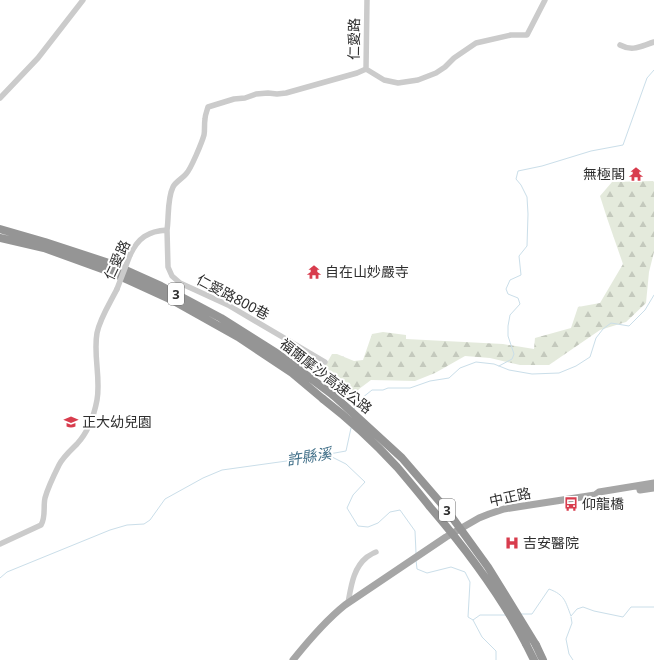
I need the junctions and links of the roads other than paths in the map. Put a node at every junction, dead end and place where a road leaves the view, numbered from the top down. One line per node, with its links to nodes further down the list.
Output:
1 (83, 0): 7 (street)
2 (367, 0): 6 (street, 仁愛路)
3 (545, 0): 6 (street)
4 (654, 42): 5 (street)
5 (620, 45)
6 (366, 68): 9 (street, 仁愛路)
7 (0, 98)
8 (0, 229): 20 (highway, 福爾摩沙高速公路 / 3, bridge)
9 (167, 230): 11 (street, 仁愛路800巷); 15 (street, 仁愛路, bridge)
10 (0, 238): 19 (highway, 福爾摩沙高速公路 / 3, bridge)
11 (325, 362)
12 (654, 483): 14 (main road, 中正路)
13 (654, 488): 14 (main road, 中正路)
14 (594, 495): 17 (main road, 中正路)
15 (0, 544)
16 (376, 552): 17 (street)
17 (348, 603): 18 (main road)
18 (293, 660)
19 (534, 660)
20 (543, 660)

